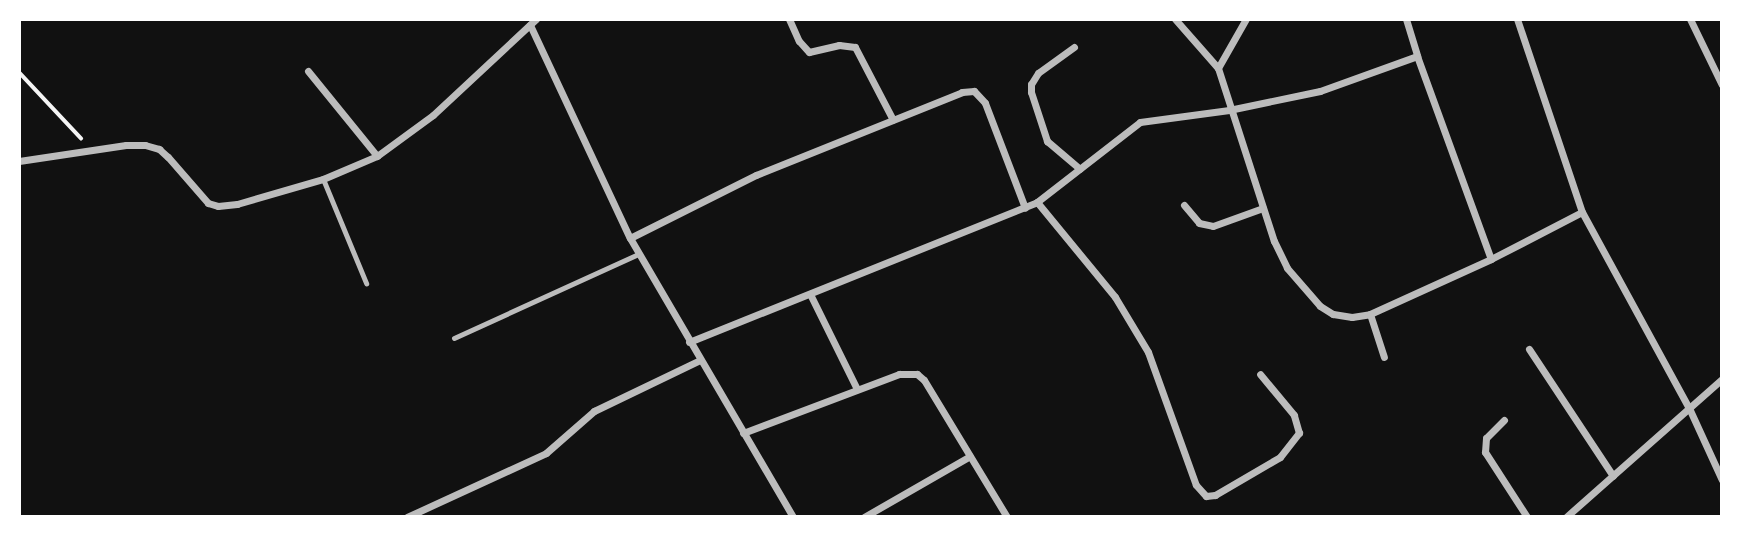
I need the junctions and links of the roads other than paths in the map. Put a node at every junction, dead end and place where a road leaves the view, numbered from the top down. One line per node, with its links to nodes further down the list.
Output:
1 (789, 19): 14 (street)
2 (1175, 19): 10 (street)
3 (1246, 19): 10 (street)
4 (1406, 19): 9 (street)
5 (1517, 19): 23 (street)
6 (1690, 19): 12 (street)
7 (533, 22): 15 (street); 24 (street)
8 (1074, 47): 17 (street)
9 (1417, 56): 13 (street); 26 (street)
10 (1218, 68): 13 (street)
11 (309, 71): 15 (street)
12 (1722, 85)
13 (1230, 110): 17 (street); 22 (street)
14 (893, 120): 21 (street); 24 (street)
15 (377, 156): 18 (street)
16 (19, 161): 18 (street)
17 (1080, 169): 19 (street)
18 (323, 179): 27 (lane)
19 (1037, 202): 21 (street); 35 (street)
20 (1184, 205): 22 (street)
21 (1025, 208): 28 (street)
22 (1263, 208): 29 (street)
23 (1582, 212): 26 (street); 38 (street)
24 (629, 238): 25 (street)
25 (638, 254): 30 (lane); 31 (street)
26 (1491, 259): 29 (street)
27 (366, 283)
28 (810, 294): 31 (street); 37 (street)
29 (1370, 314): 33 (street)
30 (454, 338)
31 (689, 342): 34 (street)
32 (1528, 349): 42 (street)
33 (1384, 357)
34 (700, 360): 40 (street); 44 (street)
35 (1260, 374)
36 (1722, 379): 38 (street)
37 (857, 390): 40 (street); 41 (street)
38 (1689, 408): 42 (street); 43 (street)
39 (1504, 420): 48 (street)
40 (743, 433): 45 (street)
41 (970, 456): 46 (street); 47 (street)
42 (1613, 476): 49 (street)
43 (1722, 480)
44 (407, 517)
45 (793, 517)
46 (864, 517)
47 (1007, 517)
48 (1527, 517)
49 (1566, 517)

